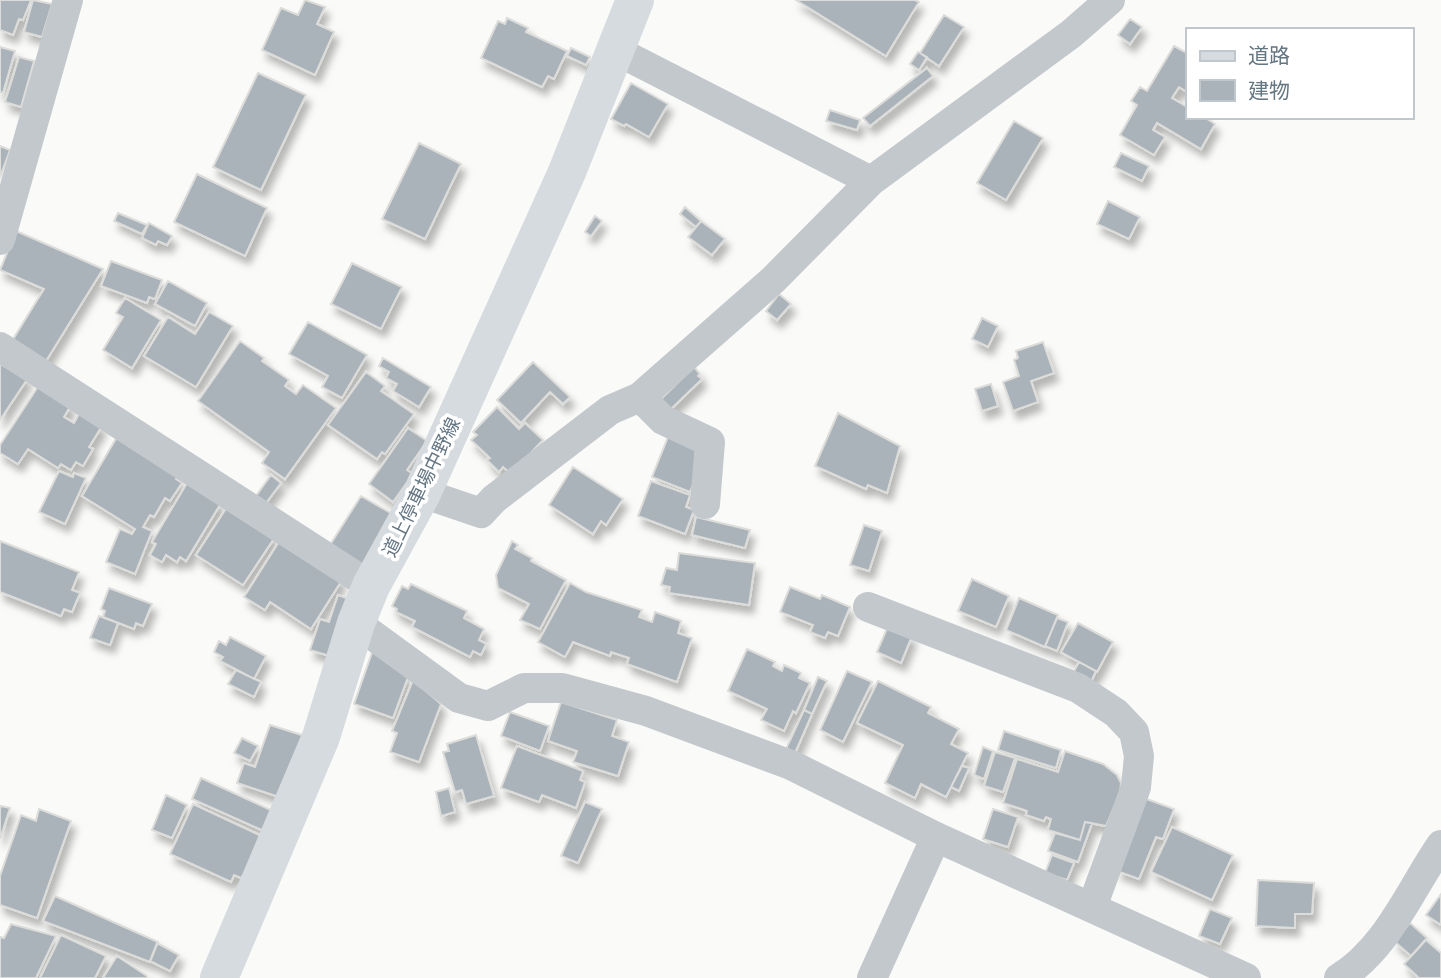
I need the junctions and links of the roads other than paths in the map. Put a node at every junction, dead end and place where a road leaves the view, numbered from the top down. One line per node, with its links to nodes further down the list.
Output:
1 (68, 0): 6 (street)
2 (635, 0): 4 (main road, 道上停車場中野線)
3 (1110, 0): 5 (street)
4 (617, 51): 5 (street); 9 (main road, 道上停車場中野線)
5 (871, 181): 8 (street)
6 (0, 240)
7 (0, 348): 11 (street)
8 (640, 397): 9 (street); 10 (street)
9 (422, 493): 11 (main road, 道上停車場中野線)
10 (705, 504)
11 (371, 586): 13 (main road, 道上停車場中野線)
12 (868, 607): 16 (street)
13 (356, 623): 14 (street); 17 (main road, 道上停車場中野線)
14 (936, 837): 16 (street); 18 (street)
15 (1440, 846): 20 (street)
16 (1092, 907): 19 (street)
17 (219, 978)
18 (872, 978)
19 (1246, 978)
20 (1339, 978)

